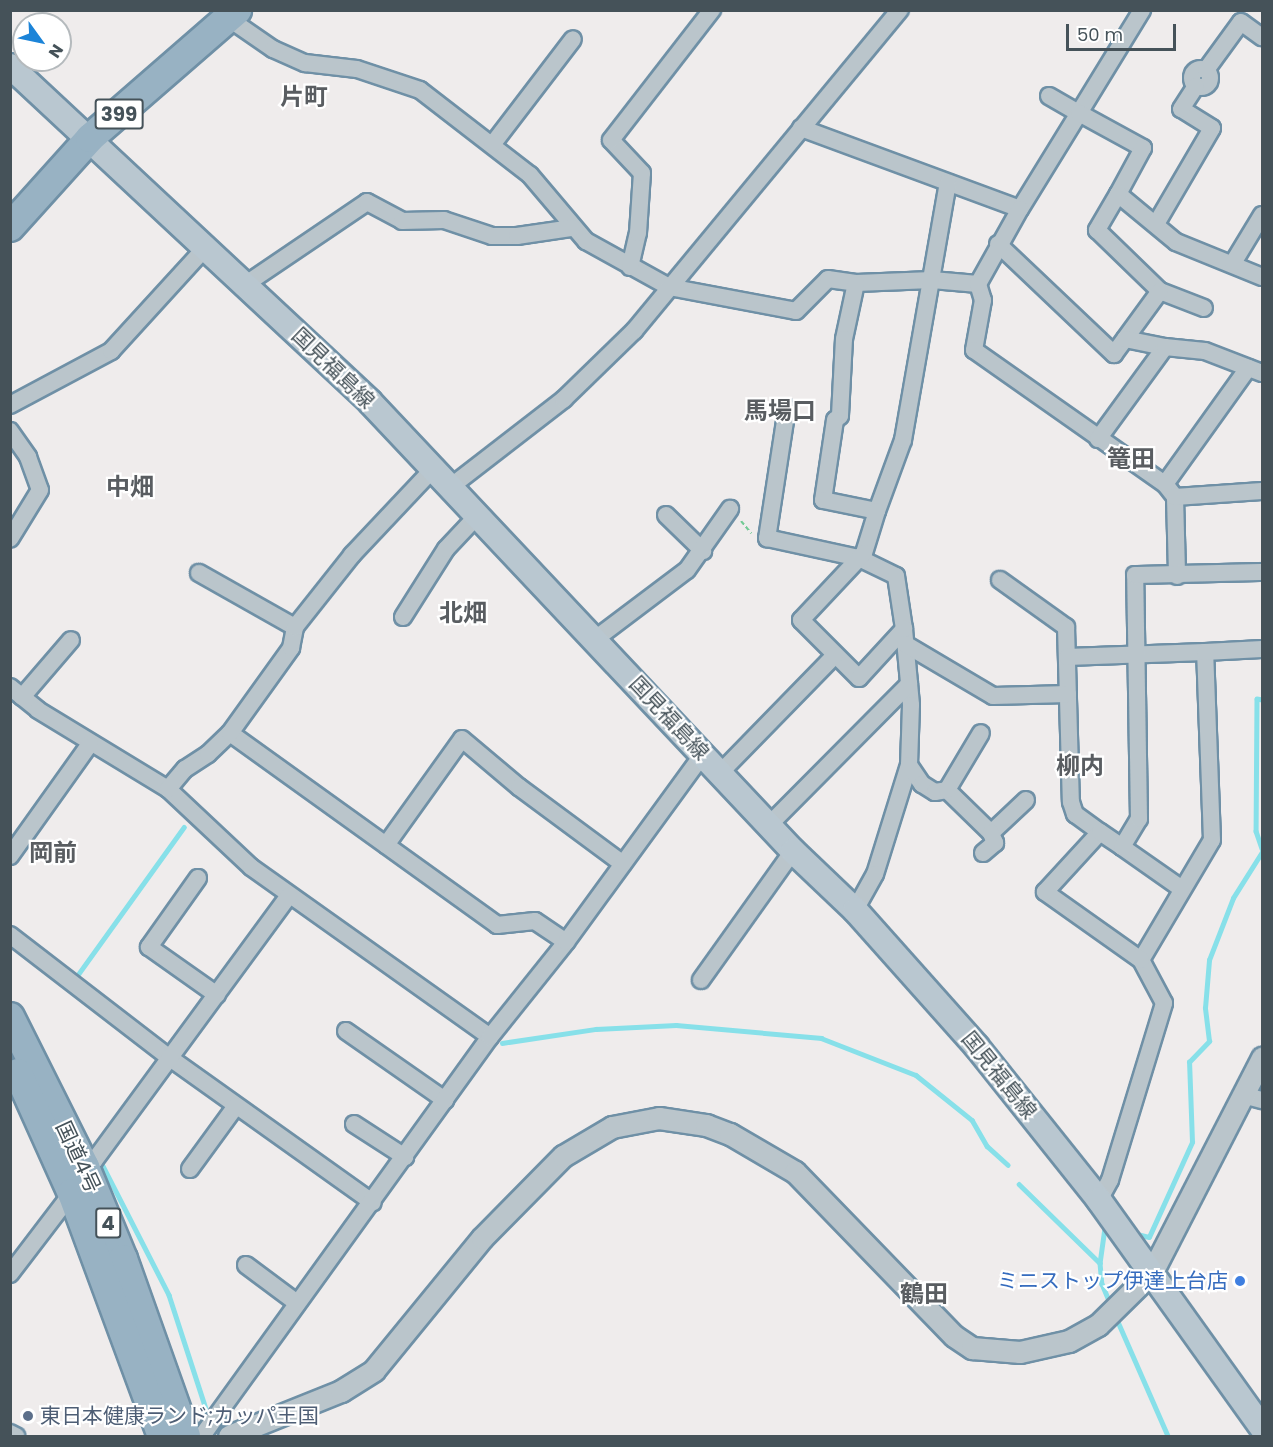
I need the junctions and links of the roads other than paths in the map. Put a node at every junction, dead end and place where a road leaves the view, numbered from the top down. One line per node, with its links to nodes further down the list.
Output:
1 (712, 10): 23 (street)
2 (900, 10): 10 (street)
3 (1142, 10): 9 (street)
4 (232, 14): 11 (highway, 399); 12 (street)
5 (1263, 37): 17 (street)
6 (573, 39): 12 (street)
7 (10, 66): 11 (main road, 国見福島線)
8 (1049, 96): 9 (street)
9 (1079, 113): 14 (street); 15 (street)
10 (801, 128): 13 (street); 29 (street)
11 (90, 138): 18 (highway, 399); 21 (main road, 国見福島線)
12 (492, 146): 19 (street)
13 (948, 183): 15 (street); 25 (street)
14 (1118, 194): 17 (street); 30 (street)
15 (1020, 209): 20 (street)
16 (1263, 215): 22 (street)
17 (1156, 224): 22 (street)
18 (10, 227)
19 (572, 228): 23 (street); 27 (street)
20 (998, 244): 28 (street); 32 (street)
21 (205, 248): 27 (main road, 国見福島線); 35 (street)
22 (1233, 263): 24 (street)
23 (630, 267): 29 (street)
24 (1263, 276)
25 (932, 280): 26 (street); 28 (street); 44 (street)
26 (855, 283): 29 (street); 44 (street)
27 (246, 284): 39 (main road, 国見福島線)
28 (978, 284): 38 (street)
29 (669, 287): 40 (street)
30 (1160, 291): 31 (street); 32 (street)
31 (1204, 308)
32 (1125, 339): 33 (street)
33 (1165, 347): 34 (street); 38 (street)
34 (1255, 370): 42 (street)
35 (10, 405)
36 (787, 408): 49 (street)
37 (10, 431): 47 (street)
38 (1098, 439): 42 (street)
39 (432, 470): 40 (main road, 国見福島線); 55 (street)
40 (449, 488): 46 (main road, 国見福島線)
41 (1263, 490): 42 (street)
42 (1170, 491): 52 (street)
43 (730, 509): 48 (street)
44 (877, 511): 49 (street)
45 (666, 515): 48 (street)
46 (477, 516): 54 (street); 58 (main road, 国見福島線)
47 (10, 539)
48 (703, 551): 58 (street)
49 (859, 558): 56 (street); 62 (street)
50 (1263, 572): 52 (street)
51 (199, 573): 55 (street)
52 (1177, 576): 61 (street)
53 (1000, 580): 63 (street)
54 (403, 617)
55 (295, 627): 67 (street)
56 (905, 636): 62 (street); 64 (street); 66 (street)
57 (71, 640): 65 (street)
58 (594, 640): 70 (main road, 国見福島線)
59 (1263, 649): 60 (street)
60 (1205, 652): 61 (street); 86 (street)
61 (1136, 654): 63 (street); 80 (street)
62 (835, 655): 72 (street)
63 (1067, 657): 66 (street)
64 (909, 684): 71 (street); 76 (street)
65 (16, 692): 69 (street)
66 (1068, 694): 77 (street)
67 (230, 733): 73 (street); 79 (street)
68 (981, 733): 74 (street)
69 (90, 744): 73 (street); 83 (street)
70 (703, 754): 72 (main road, 国見福島線); 84 (street)
71 (909, 765): 74 (street); 88 (street)
72 (720, 773): 76 (main road, 国見福島線)
73 (168, 789): 87 (street)
74 (947, 790): 78 (street)
75 (1026, 800): 78 (street)
76 (769, 825): 81 (main road, 国見福島線)
77 (1100, 832): 80 (street); 91 (street)
78 (992, 833): 82 (street)
79 (386, 845): 84 (street); 90 (street)
80 (1122, 847): 86 (street)
81 (793, 851): 88 (main road, 国見福島線); 92 (street)
82 (983, 853)
83 (10, 856)
84 (623, 864): 90 (street)
85 (198, 878): 93 (street)
86 (1182, 890): 91 (street)
87 (289, 896): 93 (street); 96 (street)
88 (855, 910): 108 (main road, 国見福島線)
89 (10, 935): 97 (street)
90 (566, 942): 96 (street)
91 (1141, 960): 108 (street)
92 (700, 980)
93 (217, 995): 97 (street)
94 (10, 1017): 105 (highway, 国道4号 / 4)
95 (346, 1031): 101 (street)
96 (490, 1036): 101 (street)
97 (173, 1057): 102 (street); 105 (street)
98 (1263, 1058): 100 (street)
99 (10, 1059): 107 (highway, 国道4号 / 4)
100 (1253, 1098): 111 (street)
101 (446, 1100): 104 (street)
102 (236, 1106): 106 (street); 109 (street)
103 (354, 1124): 104 (street)
104 (405, 1157): 109 (street)
105 (85, 1167): 118 (highway, 国道4号 / 4)
106 (190, 1169)
107 (72, 1193): 112 (street); 117 (highway, 国道4号 / 4)
108 (1099, 1200): 111 (main road, 国見福島線)
109 (373, 1203): 113 (street)
110 (246, 1265): 113 (street)
111 (1152, 1272): 114 (main road, 国見福島線); 120 (street)
112 (10, 1274)
113 (297, 1302): 119 (street)
114 (1263, 1428)
115 (10, 1433): 116 (street)
116 (16, 1437)
117 (162, 1437)
118 (186, 1437)
119 (202, 1437)
120 (229, 1437)

